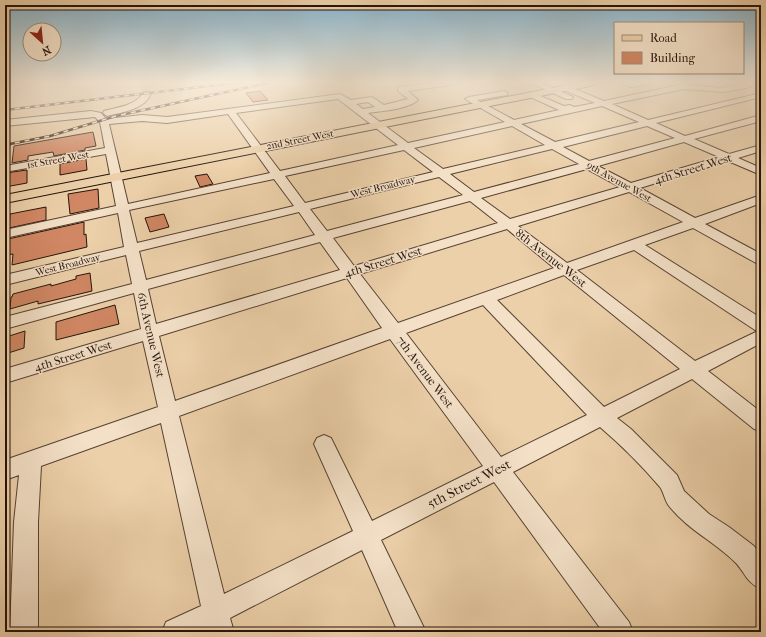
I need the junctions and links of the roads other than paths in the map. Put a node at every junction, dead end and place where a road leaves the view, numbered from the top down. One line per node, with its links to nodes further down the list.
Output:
1 (230, 111): 22 (street, 7th Avenue West)
2 (119, 112): 14 (street)
3 (225, 112): 14 (street)
4 (361, 112): 18 (street, 8th Avenue West)
5 (383, 112): 6 (street)
6 (398, 112)
7 (443, 112): 18 (main road, 2nd Street West)
8 (490, 112): 16 (street, 9th Avenue West)
9 (566, 112): 16 (street)
10 (621, 112): 17 (street)
11 (693, 112): 17 (street, West Broadway)
12 (747, 112): 13 (street)
13 (761, 117): 19 (street)
14 (101, 119): 15 (street); 24 (street, 6th Avenue West)
15 (5, 123)
16 (513, 123): 20 (street); 21 (street, 9th Avenue West)
17 (647, 123): 19 (street); 21 (street, West Broadway)
18 (377, 125): 20 (street, 8th Avenue West); 22 (main road, 2nd Street West)
19 (684, 139): 25 (street); 26 (street)
20 (406, 146): 29 (street, 8th Avenue West); 30 (street)
21 (554, 146): 26 (street, 9th Avenue West); 29 (street, West Broadway)
22 (258, 148): 30 (street, 7th Avenue West); 31 (main road, 2nd Street West)
23 (761, 148): 25 (street, 4th Street West)
24 (110, 150): 27 (street, 1st Street West); 31 (street, 6th Avenue West)
25 (728, 158): 28 (street); 32 (street, 4th Street West)
26 (588, 165): 32 (street, 9th Avenue West); 33 (street)
27 (5, 169)
28 (761, 172)
29 (441, 173): 33 (street, 8th Avenue West); 36 (street, West Broadway)
30 (278, 174): 36 (street, 7th Avenue West); 37 (street)
31 (116, 176): 34 (main road, 2nd Street West); 37 (street, 6th Avenue West)
32 (630, 188): 38 (street, 9th Avenue West); 39 (street, 4th Street West)
33 (472, 197): 39 (street, 8th Avenue West); 41 (street)
34 (5, 198)
35 (757, 204): 38 (street)
36 (302, 207): 41 (street, 7th Avenue West); 43 (street, West Broadway)
37 (123, 208): 40 (street); 43 (street, 6th Avenue West)
38 (694, 223): 42 (street); 44 (street, 9th Avenue West)
39 (508, 224): 45 (street, 8th Avenue West); 46 (street, 4th Street West)
40 (5, 234)
41 (324, 237): 46 (street, 7th Avenue West); 48 (street)
42 (634, 244): 45 (street); 51 (street)
43 (132, 249): 47 (street, West Broadway); 48 (street, 6th Avenue West)
44 (761, 260)
45 (565, 269): 49 (street); 55 (street, 8th Avenue West)
46 (350, 272): 52 (street, 7th Avenue West); 53 (street, 4th Street West)
47 (5, 280)
48 (140, 286): 50 (street); 53 (street, 6th Avenue West)
49 (486, 298): 52 (street); 58 (street)
50 (5, 323)
51 (761, 326)
52 (394, 331): 57 (street); 63 (street, 7th Avenue West)
53 (150, 332): 56 (street, 4th Street West); 57 (street, 6th Avenue West)
54 (761, 336): 55 (street, 5th Street West)
55 (694, 370): 58 (street, 5th Street West); 59 (street, 8th Avenue West)
56 (5, 376)
57 (168, 412): 61 (street); 66 (street, 6th Avenue West)
58 (603, 416): 63 (street, 5th Street West); 65 (street)
59 (761, 423)
60 (324, 444): 64 (street)
61 (31, 461): 62 (street); 67 (street)
62 (5, 470)
63 (498, 470): 64 (street, 5th Street West); 70 (street, 7th Avenue West)
64 (367, 536): 66 (street, 5th Street West); 69 (street)
65 (761, 576)
66 (218, 622): 68 (street, 5th Street West)
67 (24, 632)
68 (176, 632)
69 (412, 632)
70 (619, 632)

